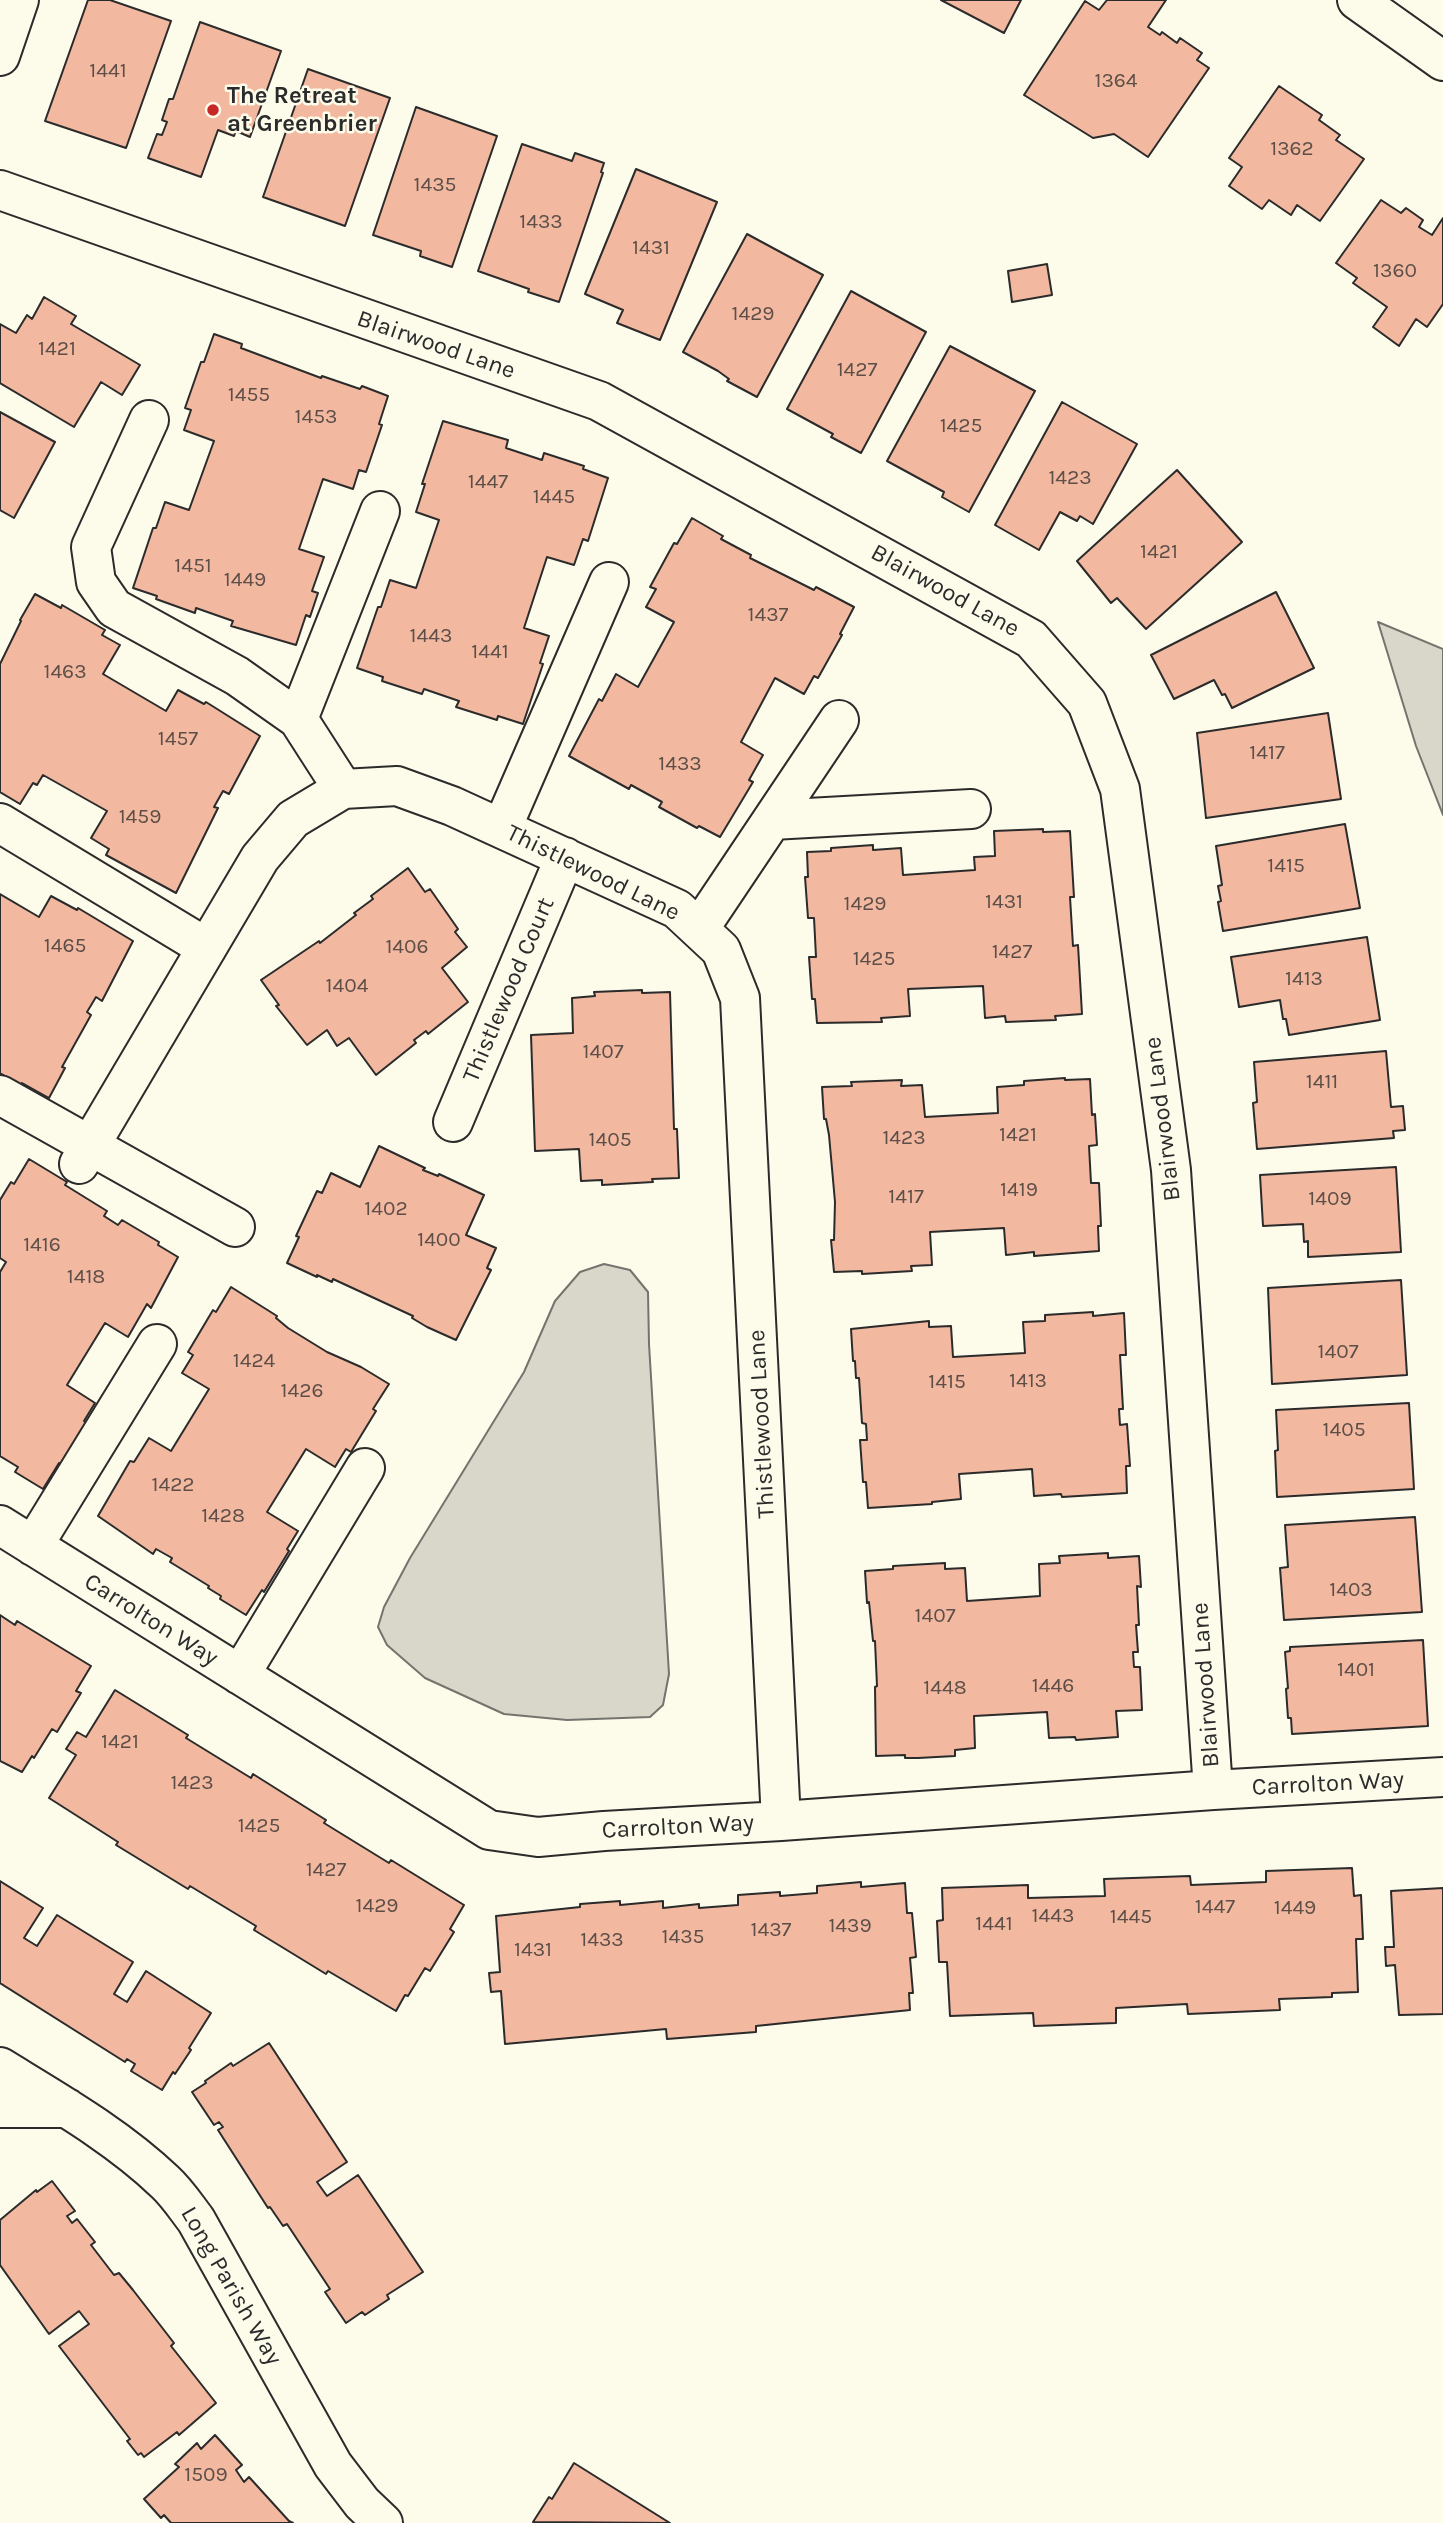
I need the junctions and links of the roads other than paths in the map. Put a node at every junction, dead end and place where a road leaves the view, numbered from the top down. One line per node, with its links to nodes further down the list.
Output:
1 (19, 0): 3 (street)
2 (1357, 0): 4 (street)
3 (0, 56)
4 (1443, 61)
5 (0, 190): 29 (street, Blairwood Lane)
6 (149, 420): 9 (street)
7 (380, 511): 9 (street)
8 (609, 582): 15 (street)
9 (298, 719): 11 (street)
10 (839, 720): 13 (street)
11 (343, 789): 15 (street, Thistlewood Lane); 18 (street, Thistlewood Lane)
12 (971, 809): 13 (street)
13 (772, 820): 17 (street)
14 (0, 823): 18 (street)
15 (502, 828): 16 (street, Thistlewood Lane)
16 (565, 857): 17 (street, Thistlewood Lane); 20 (street, Thistlewood Court)
17 (699, 929): 30 (street, Thistlewood Lane)
18 (207, 948): 21 (street, Thistlewood Lane)
19 (0, 1095): 21 (street)
20 (453, 1122)
21 (85, 1155): 22 (street)
22 (235, 1227)
23 (157, 1343): 26 (street)
24 (365, 1468): 27 (street)
25 (0, 1525): 26 (street, Carrolton Way)
26 (33, 1546): 27 (street, Carrolton Way)
27 (240, 1675): 30 (street, Carrolton Way)
28 (1443, 1777): 29 (street, Carrolton Way)
29 (1213, 1790): 30 (street, Carrolton Way)
30 (782, 1821)
31 (0, 2067): 33 (street, Long Parish Way)
32 (0, 2108): 33 (street)
33 (67, 2108): 34 (street, Long Parish Way)
34 (383, 2523)

